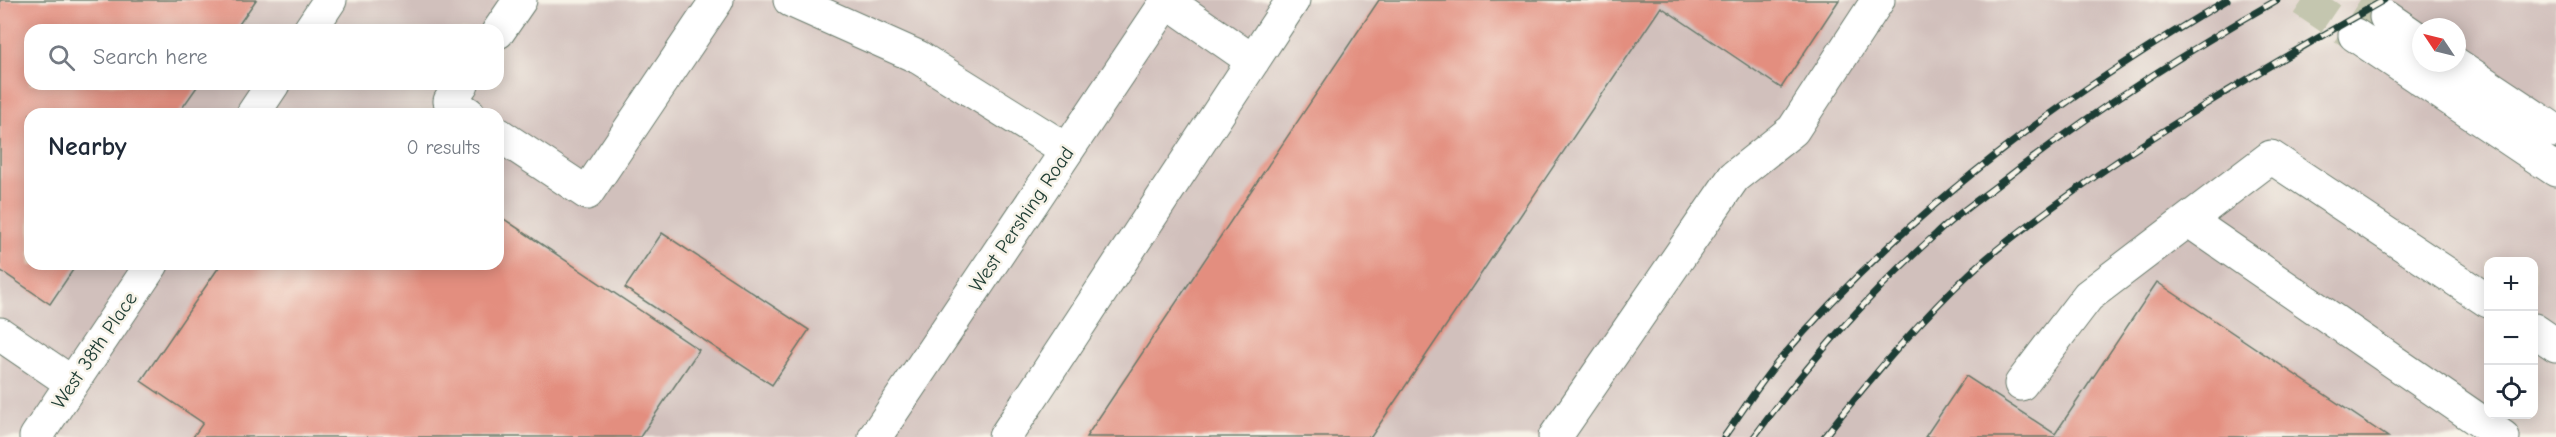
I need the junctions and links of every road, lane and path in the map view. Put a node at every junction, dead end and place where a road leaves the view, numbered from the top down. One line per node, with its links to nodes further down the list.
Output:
1 (330, 0): 9 (main road)
2 (520, 0): 10 (main road)
3 (717, 0): 20 (main road)
4 (790, 0): 21 (main road)
5 (1293, 0): 13 (main road)
6 (1878, 0): 34 (main road)
7 (1167, 1): 13 (main road); 21 (main road, West Pershing Road)
8 (2386, 17): 11 (main road)
9 (314, 24)
10 (504, 24)
11 (2412, 34)
12 (2355, 35): 22 (main road)
13 (1253, 61): 33 (main road)
14 (2466, 71): 19 (main road)
15 (269, 90): 17 (main road)
16 (458, 90): 18 (main road)
17 (257, 108)
18 (460, 108)
19 (2556, 131)
20 (504, 138)
21 (1067, 150): 32 (main road, West Pershing Road)
22 (2556, 170)
23 (2187, 220): 25 (main road); 30 (main road); 35 (main road)
24 (148, 270): 29 (main road, West 38th Place)
25 (2484, 298)
26 (2538, 333): 28 (main road)
27 (0, 334): 29 (main road)
28 (2556, 345)
29 (72, 383): 31 (main road, West 38th Place)
30 (2021, 384)
31 (36, 437)
32 (875, 437)
33 (1005, 437)
34 (1555, 437)
35 (2503, 437)

